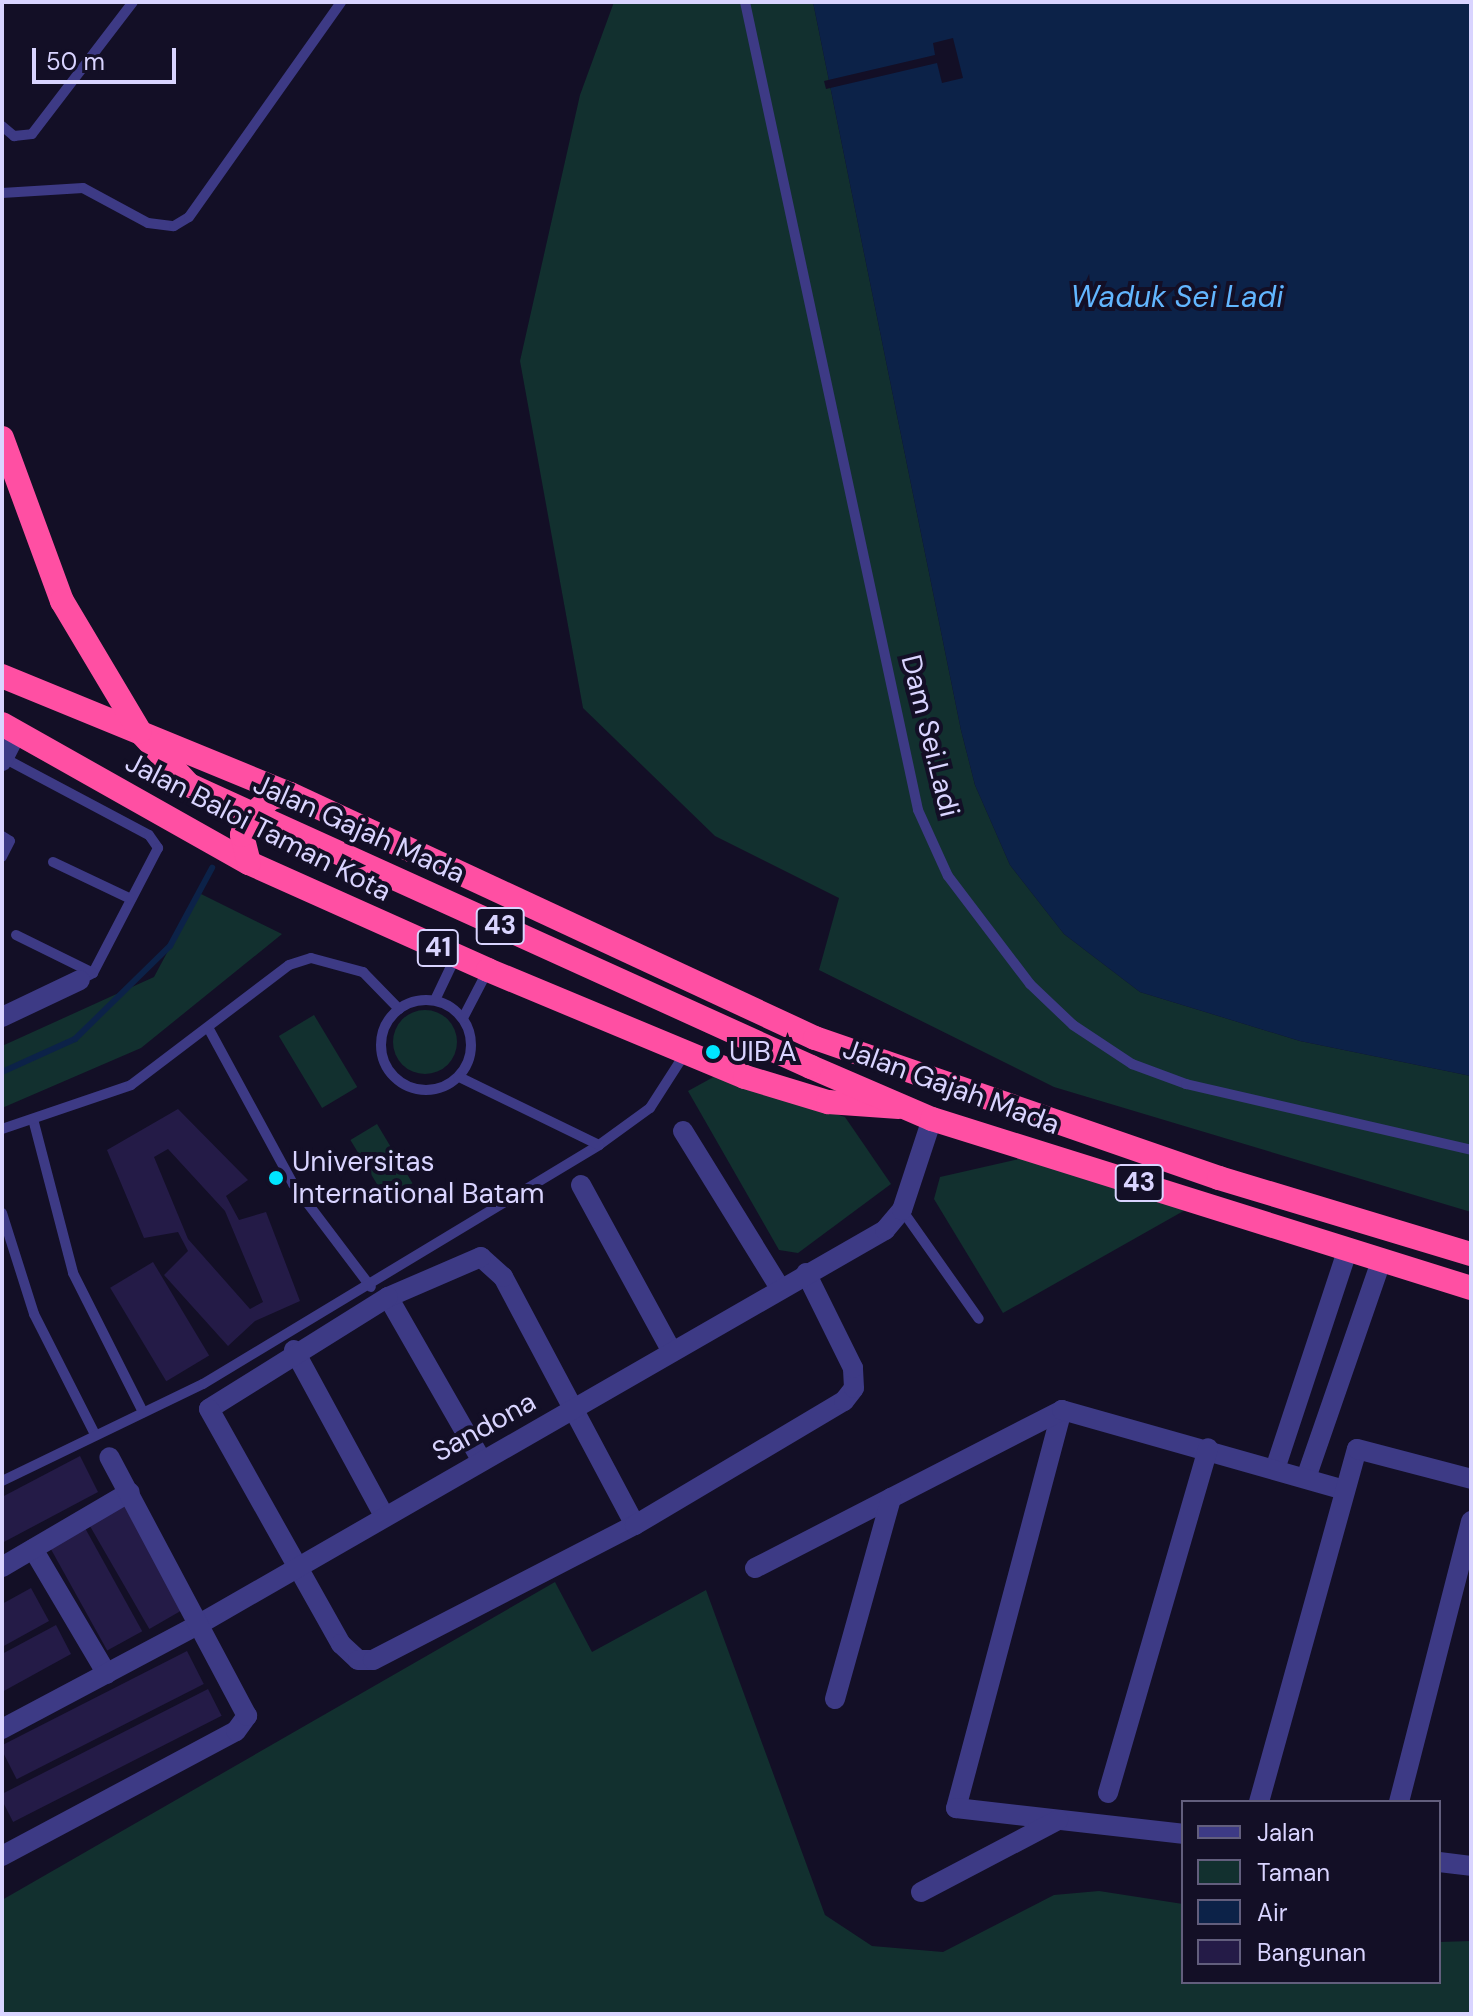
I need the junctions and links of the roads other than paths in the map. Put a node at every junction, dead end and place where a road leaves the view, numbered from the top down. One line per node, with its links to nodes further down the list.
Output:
1 (133, 2): 4 (lane)
2 (341, 2): 5 (lane)
3 (745, 2): 34 (lane, Dam Sei.Ladi)
4 (2, 126)
5 (2, 193)
6 (2, 438): 28 (highway, Jalan Gajah Mada / 43, bridge)
7 (2, 676): 9 (highway, Jalan Baloi Taman Kota)
8 (10, 728): 10 (street); 15 (highway, Jalan Baloi Taman Kota / 41)
9 (139, 731): 11 (highway, Jalan Gajah Mada / 43)
10 (3, 759): 16 (lane)
11 (290, 794): 15 (highway); 39 (highway, Jalan Gajah Mada / 43)
12 (2, 836): 13 (lane)
13 (2, 857)
14 (53, 862): 16 (lane)
15 (249, 863): 18 (highway, Jalan Baloi Taman Kota / 41)
16 (131, 899): 20 (lane)
17 (16, 935): 20 (lane)
18 (456, 956): 19 (highway, Jalan Baloi Taman Kota / 41); 21 (lane)
19 (488, 970): 24 (lane); 26 (highway, Jalan Baloi Taman Kota / 41)
20 (86, 977): 23 (street)
21 (435, 1000): 22 (lane); 24 (lane)
22 (399, 1009): 25 (lane); 27 (lane)
23 (2, 1017)
24 (463, 1018): 27 (lane)
25 (210, 1031): 29 (lane); 44 (lane)
26 (686, 1052): 28 (highway, Jalan Baloi Taman Kota / 41); 33 (lane)
27 (459, 1077): 33 (lane)
28 (899, 1107): 30 (highway, Jalan Gajah Mada / 43)
29 (33, 1119): 31 (lane); 50 (lane)
30 (932, 1119): 36 (street, Sandona); 38 (highway, Jalan Gajah Mada / 43)
31 (2, 1129)
32 (683, 1131): 42 (street)
33 (599, 1145): 44 (lane)
34 (1471, 1150)
35 (581, 1185): 47 (street)
36 (902, 1210): 41 (street, Sandona); 45 (lane)
37 (2, 1213): 51 (lane)
38 (1348, 1248): 40 (highway, Jalan Gajah Mada / 43); 55 (street)
39 (1471, 1254)
40 (1382, 1259): 43 (highway, Jalan Gajah Mada / 43); 56 (street)
41 (806, 1273): 42 (street, Sandona); 64 (street)
42 (780, 1288): 47 (street, Sandona)
43 (1471, 1288)
44 (380, 1292): 46 (street); 48 (street); 50 (lane); 54 (street)
45 (979, 1319)
46 (294, 1350): 62 (street); 68 (street)
47 (672, 1352): 48 (street, Sandona)
48 (574, 1408): 54 (street, Sandona); 64 (street)
49 (1062, 1410): 52 (street); 61 (street); 76 (street)
50 (143, 1412): 51 (lane)
51 (95, 1434): 58 (lane)
52 (1208, 1448): 55 (street); 73 (street)
53 (109, 1457): 60 (street)
54 (482, 1461): 62 (street, Sandona)
55 (1275, 1469): 56 (street)
56 (1306, 1478): 59 (street)
57 (1471, 1479): 59 (street)
58 (2, 1481)
59 (1345, 1490): 74 (street)
60 (130, 1492): 65 (street); 69 (street)
61 (891, 1498): 67 (street); 71 (street)
62 (383, 1514): 68 (street, Sandona)
63 (1471, 1521): 75 (street)
64 (635, 1525): 68 (street)
65 (33, 1549): 66 (street); 70 (street)
66 (2, 1567)
67 (755, 1568)
68 (297, 1569): 69 (street, Sandona)
69 (203, 1622): 70 (street, Sandona); 78 (street)
70 (107, 1674): 72 (street, Sandona)
71 (835, 1699)
72 (2, 1729)
73 (1108, 1793)
74 (1260, 1800)
75 (1400, 1800)
76 (1058, 1820): 77 (street); 81 (street)
77 (1181, 1834)
78 (2, 1856)
79 (1441, 1862): 80 (street)
80 (1471, 1866)
81 (921, 1892)

